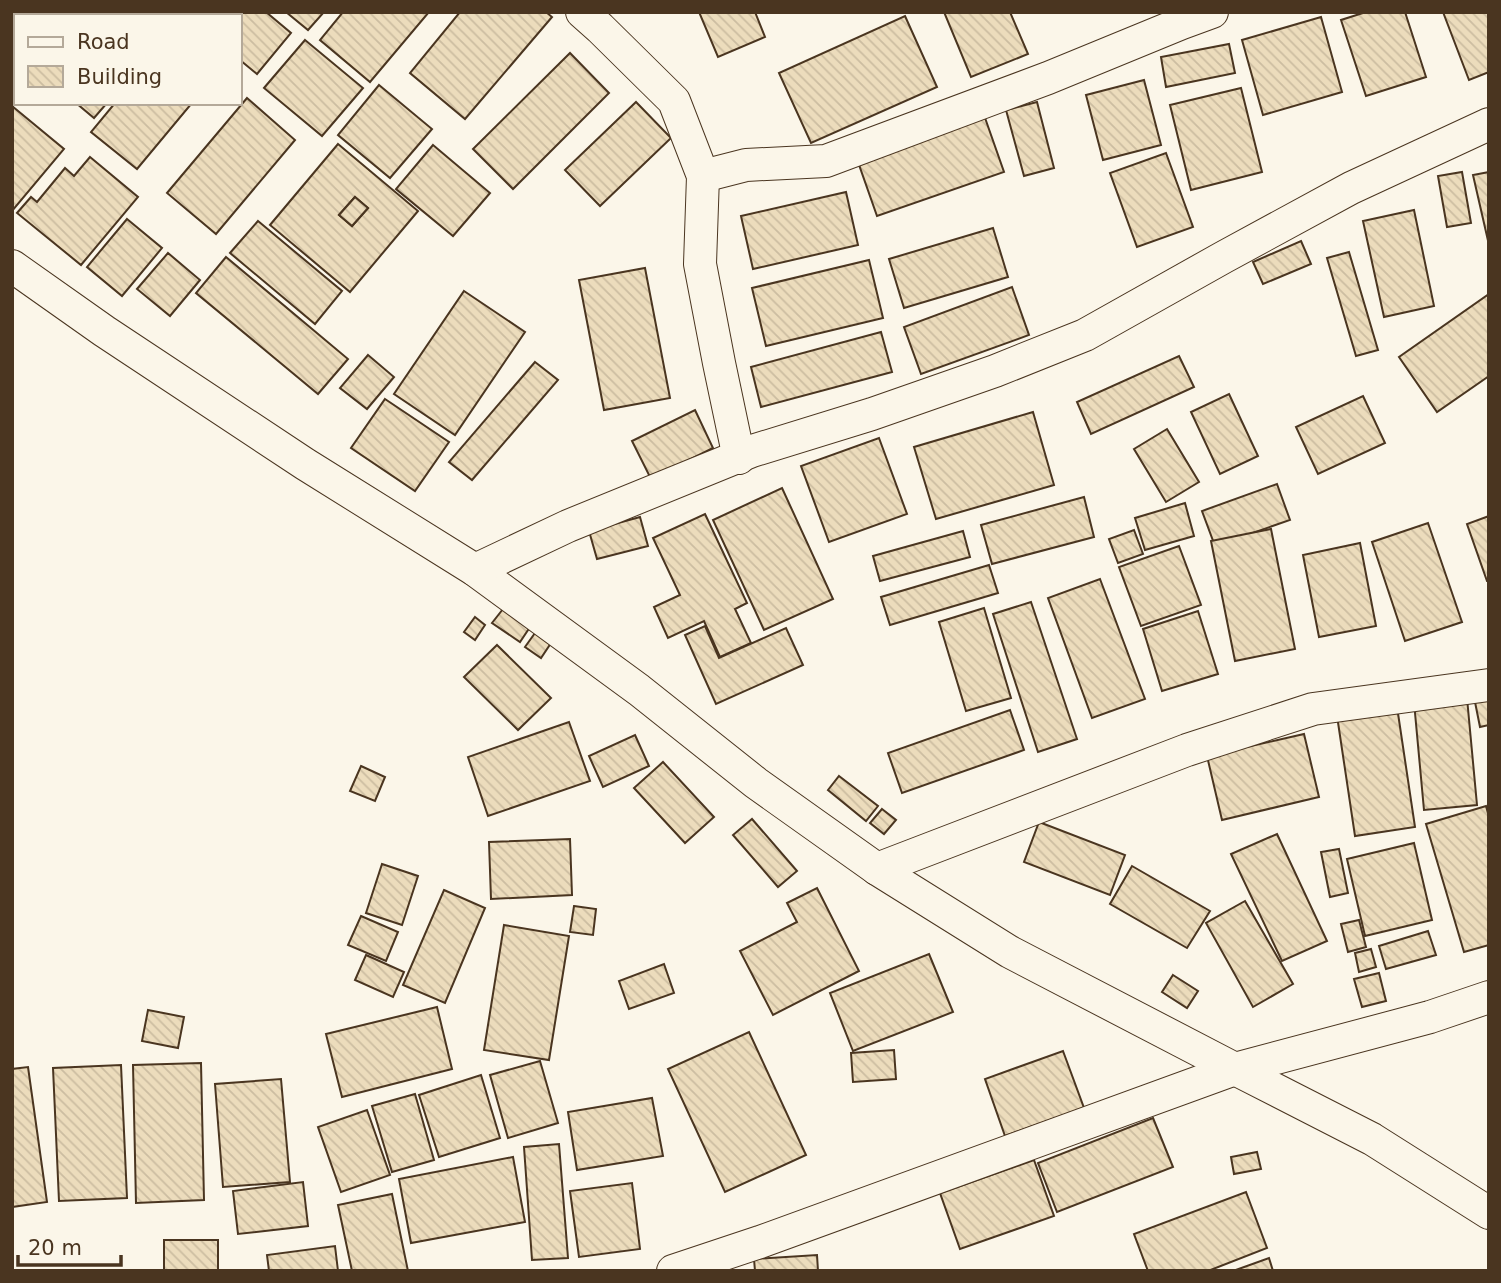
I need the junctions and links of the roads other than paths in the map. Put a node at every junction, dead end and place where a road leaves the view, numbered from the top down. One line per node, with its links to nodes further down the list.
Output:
1 (582, 12): 4 (street)
2 (1212, 12): 4 (street)
3 (1489, 124): 6 (street)
4 (703, 176): 6 (street)
5 (12, 266): 7 (street)
6 (739, 458): 7 (street)
7 (475, 570): 9 (street)
8 (1489, 685): 9 (street)
9 (877, 869): 11 (street)
10 (1489, 997): 11 (street)
11 (1235, 1069): 12 (street); 13 (street)
12 (1489, 1213)
13 (726, 1262): 14 (street)
14 (673, 1271)

